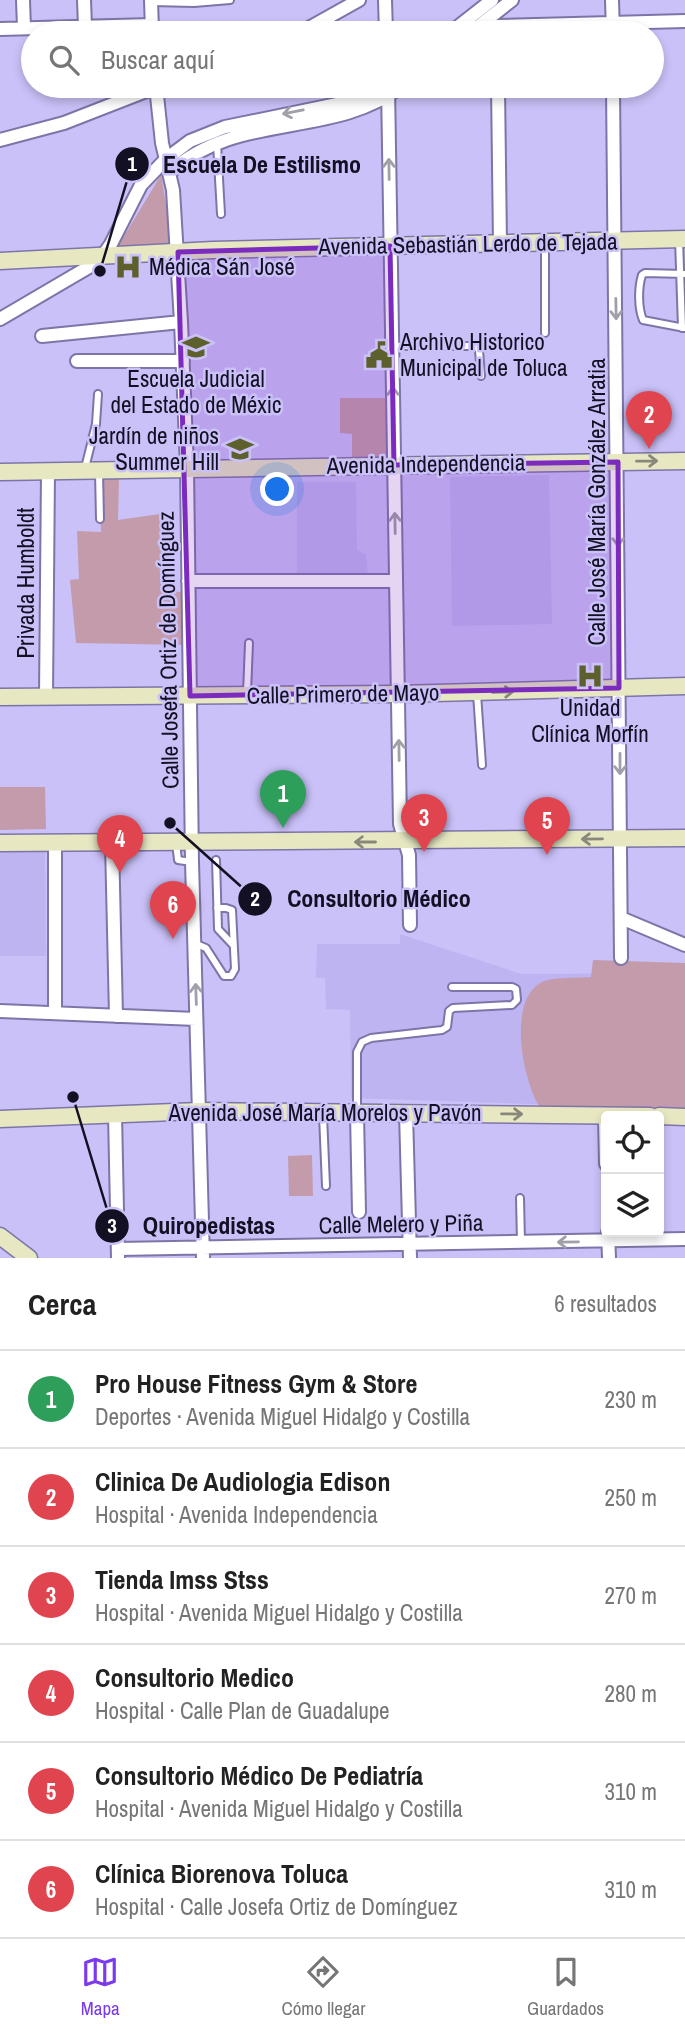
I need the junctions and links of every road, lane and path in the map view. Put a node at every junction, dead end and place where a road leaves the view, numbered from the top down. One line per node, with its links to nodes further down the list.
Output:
1 (23, 0): 11 (street)
2 (84, 0): 12 (street)
3 (230, 0): 9 (lane)
4 (359, 0): 14 (street)
5 (385, 0): 15 (street)
6 (492, 0): 16 (street)
7 (512, 0): 16 (street)
8 (612, 0): 17 (street)
9 (151, 1): 13 (street)
10 (685, 20): 18 (street)
11 (24, 21)
12 (85, 21)
13 (152, 21)
14 (321, 21)
15 (386, 21)
16 (491, 21)
17 (613, 21)
18 (664, 22)
19 (21, 28): 20 (street)
20 (0, 29)
21 (126, 98): 28 (street)
22 (158, 98): 30 (street, Calle Josefa Ortiz de Domínguez)
23 (360, 98): 30 (street, one-way to 30)
24 (379, 98): 29 (street)
25 (385, 98): 37 (street, one-way to 25)
26 (498, 98): 36 (street)
27 (614, 98): 34 (street, Calle José María González Arratia)
28 (0, 140)
29 (217, 142): 31 (street); 32 (lane)
30 (166, 159): 31 (street, Calle Josefa Ortiz de Domínguez); 39 (street)
31 (170, 172): 38 (street, Calle Josefa Ortiz de Domínguez)
32 (221, 214)
33 (682, 239): 34 (main road, Avenida Sebastián Lerdo de Tejada); 41 (lane)
34 (615, 241): 35 (main road, Avenida Sebastián Lerdo de Tejada); 53 (street, Calle José María González Arratia, one-way to 53)
35 (545, 243): 36 (main road, Avenida Sebastián Lerdo de Tejada); 45 (lane)
36 (500, 244): 37 (main road, Avenida Sebastián Lerdo de Tejada)
37 (390, 246): 38 (main road, Avenida Sebastián Lerdo de Tejada); 47 (street)
38 (178, 251): 39 (main road, Avenida Sebastián Lerdo de Tejada); 43 (street, Calle Josefa Ortiz de Domínguez)
39 (103, 256): 40 (main road, Avenida Sebastián Lerdo de Tejada); 42 (street)
40 (0, 261)
41 (683, 274): 44 (lane); 44 (lane)
42 (0, 319)
43 (181, 322): 46 (street); 49 (street, Calle Josefa Ortiz de Domínguez)
44 (683, 328)
45 (545, 334)
46 (42, 336)
47 (392, 346): 50 (lane); 54 (street, one-way to 47)
48 (77, 361): 49 (street)
49 (183, 361): 55 (street, Calle Josefa Ortiz de Domínguez)
50 (481, 376)
51 (98, 394): 56 (lane)
52 (685, 461): 53 (main road, Avenida Independencia, one-way to 52)
53 (618, 462): 54 (main road, Avenida Independencia); 64 (street, Calle José María González Arratia, one-way to 64)
54 (394, 465): 55 (main road, Avenida Independencia); 61 (street, one-way to 54)
55 (187, 467): 56 (main road, Avenida Independencia); 60 (street, Calle Josefa Ortiz de Domínguez)
56 (92, 470): 57 (main road, Avenida Independencia); 59 (lane)
57 (48, 471): 58 (main road, Avenida Independencia); 68 (street, Privada Humboldt)
58 (0, 472)
59 (100, 519)
60 (188, 581): 61 (street); 69 (street, Calle Josefa Ortiz de Domínguez)
61 (396, 581): 66 (street)
62 (249, 643): 67 (lane)
63 (685, 686): 64 (main road, Calle Primero de Mayo)
64 (619, 688): 65 (main road, Calle Primero de Mayo, one-way to 64); 73 (street, Calle José María González Arratia, one-way to 73)
65 (477, 692): 66 (main road, Calle Primero de Mayo); 71 (lane)
66 (398, 694): 67 (main road, Calle Primero de Mayo); 74 (street, one-way to 66)
67 (247, 695): 69 (main road, Calle Primero de Mayo)
68 (46, 696): 69 (main road, Calle Primero de Mayo); 70 (main road, Calle Primero de Mayo)
69 (190, 696): 77 (street, Calle Josefa Ortiz de Domínguez)
70 (0, 697)
71 (482, 765)
72 (685, 838): 73 (main road)
73 (620, 839): 74 (main road, one-way to 74); 81 (street, Calle José María González Arratia)
74 (406, 842): 77 (main road, one-way to 77); 82 (street)
75 (0, 843): 76 (main road)
76 (55, 843): 78 (main road); 89 (street)
77 (184, 843): 78 (main road); 83 (street, Calle Josefa Ortiz de Domínguez)
78 (112, 844): 90 (street)
79 (216, 860): 80 (lane)
80 (217, 908): 84 (lane); 84 (lane)
81 (621, 918): 85 (street); 86 (street, Calle José María González Arratia)
82 (410, 925)
83 (194, 943): 84 (lane); 91 (street, Calle Josefa Ortiz de Domínguez, one-way to 83)
84 (233, 944)
85 (685, 945)
86 (621, 958)
87 (452, 987): 94 (lane)
88 (0, 1011): 89 (street)
89 (55, 1013): 90 (street)
90 (116, 1016): 91 (street)
91 (196, 1019): 92 (street, Calle Josefa Ortiz de Domínguez)
92 (199, 1111): 93 (main road, Avenida José María Morelos y Pavón); 96 (main road, Avenida José María Morelos y Pavón); 111 (street, Calle Josefa Ortiz de Domínguez)
93 (323, 1112): 94 (main road, Avenida José María Morelos y Pavón); 101 (lane)
94 (357, 1113): 95 (main road, Avenida José María Morelos y Pavón); 103 (street)
95 (406, 1113): 97 (main road, Avenida José María Morelos y Pavón, one-way to 97); 110 (street)
96 (115, 1114): 100 (main road, Avenida José María Morelos y Pavón); 112 (street)
97 (601, 1115)
98 (664, 1116): 99 (main road)
99 (685, 1117)
100 (0, 1119)
101 (326, 1186)
102 (520, 1198): 109 (lane)
103 (359, 1212)
104 (0, 1236): 113 (main road)
105 (601, 1237): 109 (street, Calle Melero y Piña, one-way to 109)
106 (608, 1237): 114 (street)
107 (634, 1237): 108 (street, Calle Melero y Piña)
108 (685, 1239)
109 (521, 1243): 110 (street, Calle Melero y Piña)
110 (410, 1252): 111 (street, Calle Melero y Piña)
111 (203, 1253): 112 (street, Calle Melero y Piña)
112 (118, 1254)
113 (29, 1258)
114 (609, 1258)

